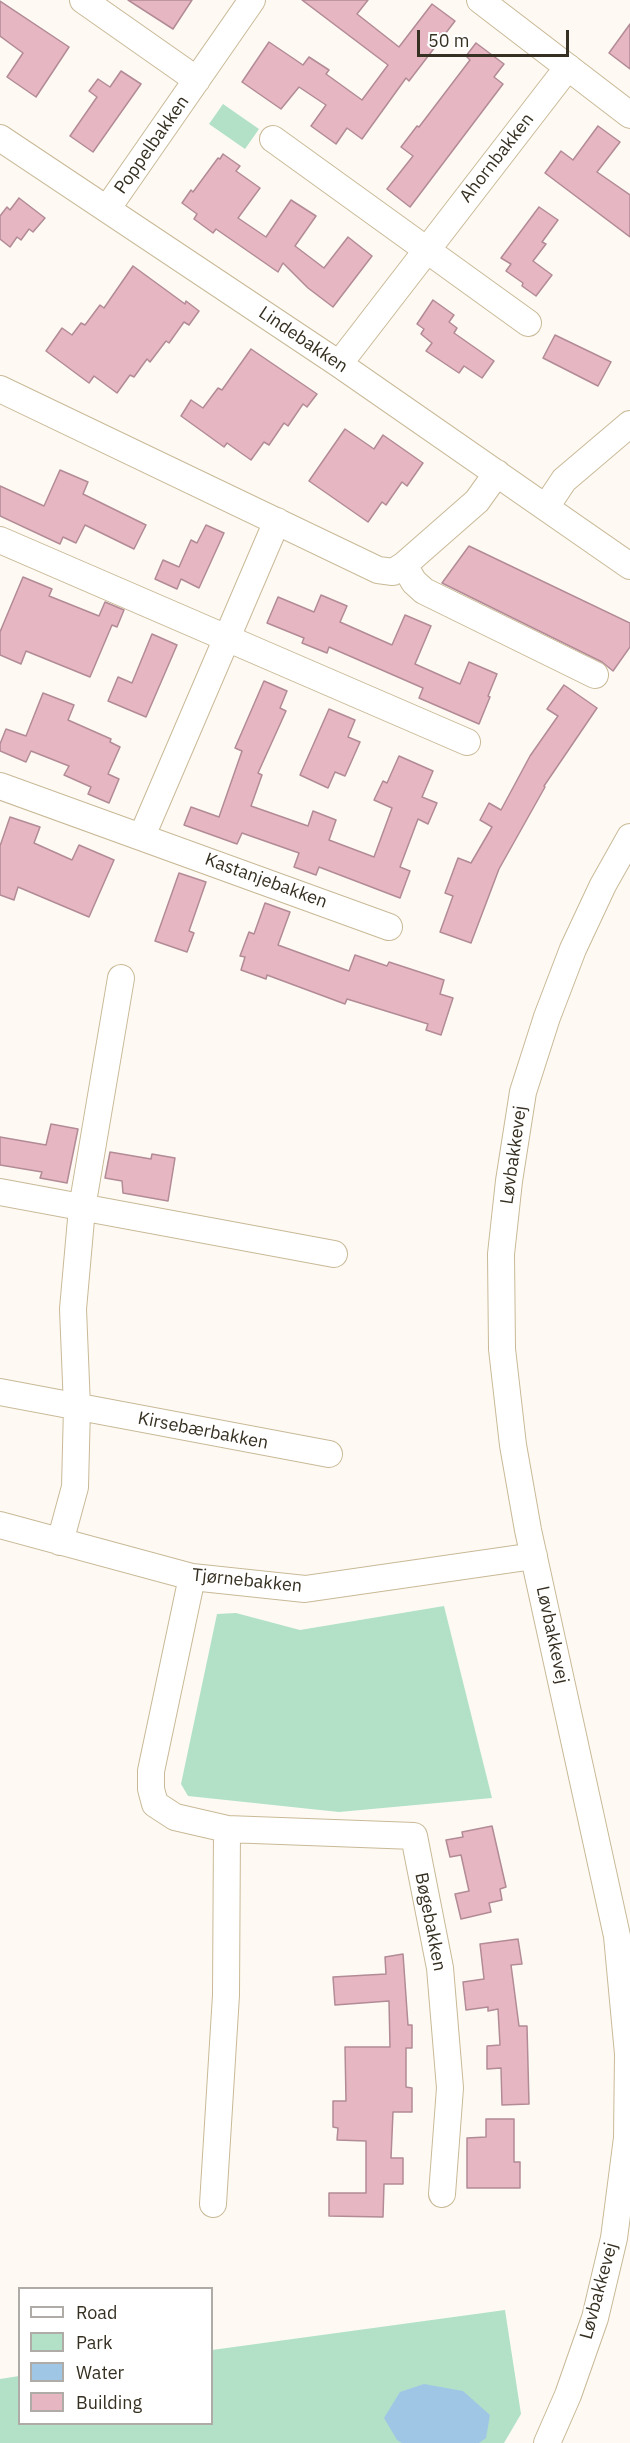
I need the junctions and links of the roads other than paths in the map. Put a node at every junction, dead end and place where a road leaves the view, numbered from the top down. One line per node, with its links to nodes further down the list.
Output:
1 (83, 0): 5 (street, Poppelbakken)
2 (252, 0): 5 (street, Poppelbakken)
3 (480, 0): 4 (street)
4 (568, 67): 6 (street); 10 (street, Ahornbakken)
5 (197, 80): 9 (street, Poppelbakken)
6 (630, 115)
7 (0, 138): 9 (street, Lindebakken)
8 (273, 139): 10 (street)
9 (107, 209): 12 (street, Lindebakken)
10 (425, 249): 11 (street); 12 (street, Ahornbakken)
11 (528, 323)
12 (339, 364): 15 (street, Lindebakken)
13 (0, 389): 17 (street)
14 (630, 424): 16 (street)
15 (497, 473): 16 (street, Lindebakken); 19 (street)
16 (546, 507): 20 (street, Lindebakken)
17 (277, 521): 19 (street); 21 (street)
18 (0, 540): 21 (street)
19 (404, 566): 22 (street)
20 (630, 566)
21 (228, 637): 23 (street); 25 (street)
22 (595, 675)
23 (467, 742)
24 (0, 786): 25 (street, Kastanjebakken)
25 (142, 836): 27 (street, Kastanjebakken)
26 (630, 837): 37 (street, Løvbakkevej)
27 (389, 927)
28 (120, 978): 30 (street)
29 (0, 1192): 30 (street)
30 (82, 1208): 31 (street); 33 (street)
31 (334, 1254)
32 (0, 1392): 33 (street, Kirsebærbakken)
33 (76, 1407): 34 (street, Kirsebærbakken); 36 (street)
34 (329, 1454)
35 (0, 1525): 36 (street, Tjørnebakken)
36 (60, 1542): 38 (street, Tjørnebakken)
37 (534, 1556): 38 (street, Tjørnebakken); 42 (street, Løvbakkevej)
38 (192, 1577): 39 (street, Bøgebakken)
39 (227, 1829): 40 (street, Bøgebakken); 41 (street)
40 (442, 2194)
41 (213, 2205)
42 (547, 2443)

